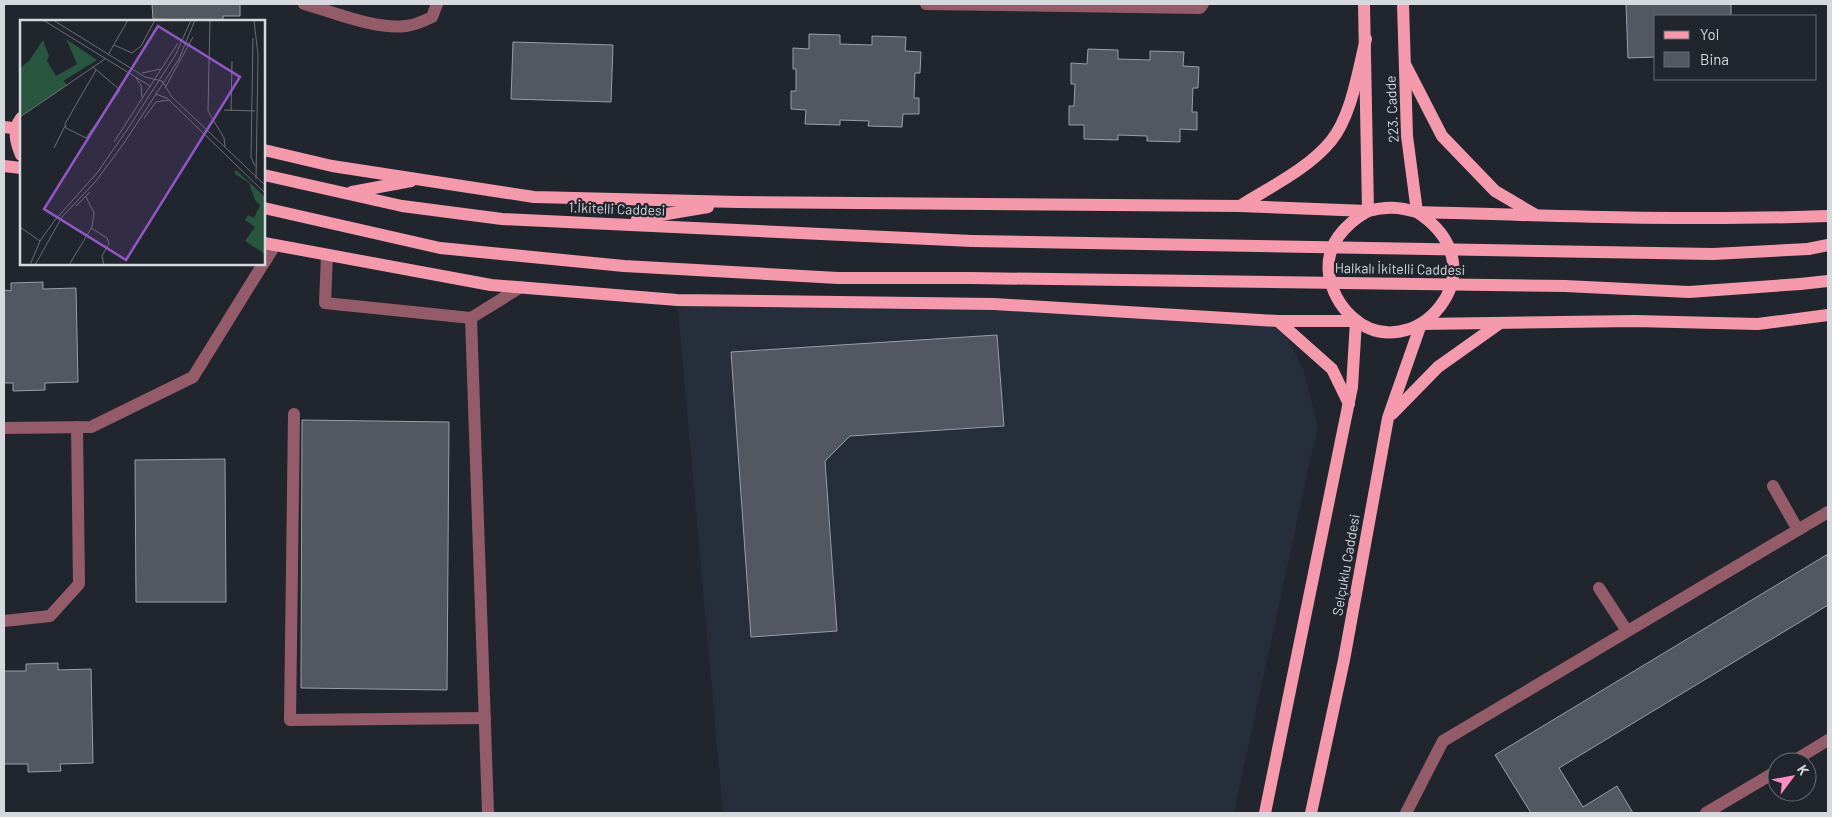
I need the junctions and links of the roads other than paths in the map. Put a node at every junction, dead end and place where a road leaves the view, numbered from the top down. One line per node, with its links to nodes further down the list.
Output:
1 (304, 4): 2 (street)
2 (437, 4)
3 (926, 4): 4 (street)
4 (1203, 4)
5 (1364, 4): 7 (main road, 223. Cadde)
6 (1403, 4): 8 (main road, 223. Cadde)
7 (1366, 39): 18 (main road); 20 (main road, 223. Cadde)
8 (1404, 61): 21 (main road, 223. Cadde); 22 (main road)
9 (16, 126): 11 (main road)
10 (265, 150): 15 (main road)
11 (20, 151)
12 (4, 166): 13 (main road)
13 (20, 168)
14 (265, 175): 16 (main road, 1.İkitelli Caddesi)
15 (420, 180): 16 (main road); 17 (main road)
16 (345, 193): 24 (main road, 1.İkitelli Caddesi)
17 (738, 202): 18 (main road); 24 (main road)
18 (1240, 206): 20 (main road)
19 (265, 208): 31 (main road, Halkalı İkitelli Caddesi, bridge)
20 (1368, 210): 21 (main road); 36 (main road)
21 (1417, 212): 22 (main road); 38 (main road)
22 (1536, 215): 23 (main road)
23 (1828, 216)
24 (614, 223): 25 (main road, 1.İkitelli Caddesi)
25 (972, 241): 27 (main road, Halkalı İkitelli Caddesi, bridge)
26 (269, 244): 28 (main road); 29 (street)
27 (1828, 245)
28 (327, 255): 32 (main road); 34 (street)
29 (265, 259)
30 (263, 265): 42 (street)
31 (1828, 281)
32 (521, 287): 34 (street); 35 (main road)
33 (1828, 315): 37 (main road)
34 (471, 318): 50 (street)
35 (1278, 321): 36 (main road); 39 (main road)
36 (1356, 321): 38 (main road); 39 (main road, Selçuklu Caddesi)
37 (1501, 323): 38 (main road); 41 (main road)
38 (1421, 324): 41 (main road, Selçuklu Caddesi)
39 (1349, 404): 55 (main road, Selçuklu Caddesi)
40 (294, 414): 50 (street)
41 (1388, 418): 56 (main road, Selçuklu Caddesi)
42 (77, 427): 43 (street); 48 (street)
43 (4, 428)
44 (1773, 486): 46 (street)
45 (1828, 512): 46 (street)
46 (1798, 530): 49 (street)
47 (1599, 588): 49 (street)
48 (4, 621)
49 (1627, 631): 57 (street)
50 (485, 718): 54 (street)
51 (1828, 740): 52 (street)
52 (1808, 752)
53 (1767, 777): 58 (street)
54 (488, 813)
55 (1265, 813)
56 (1311, 813)
57 (1406, 813)
58 (1706, 813)

